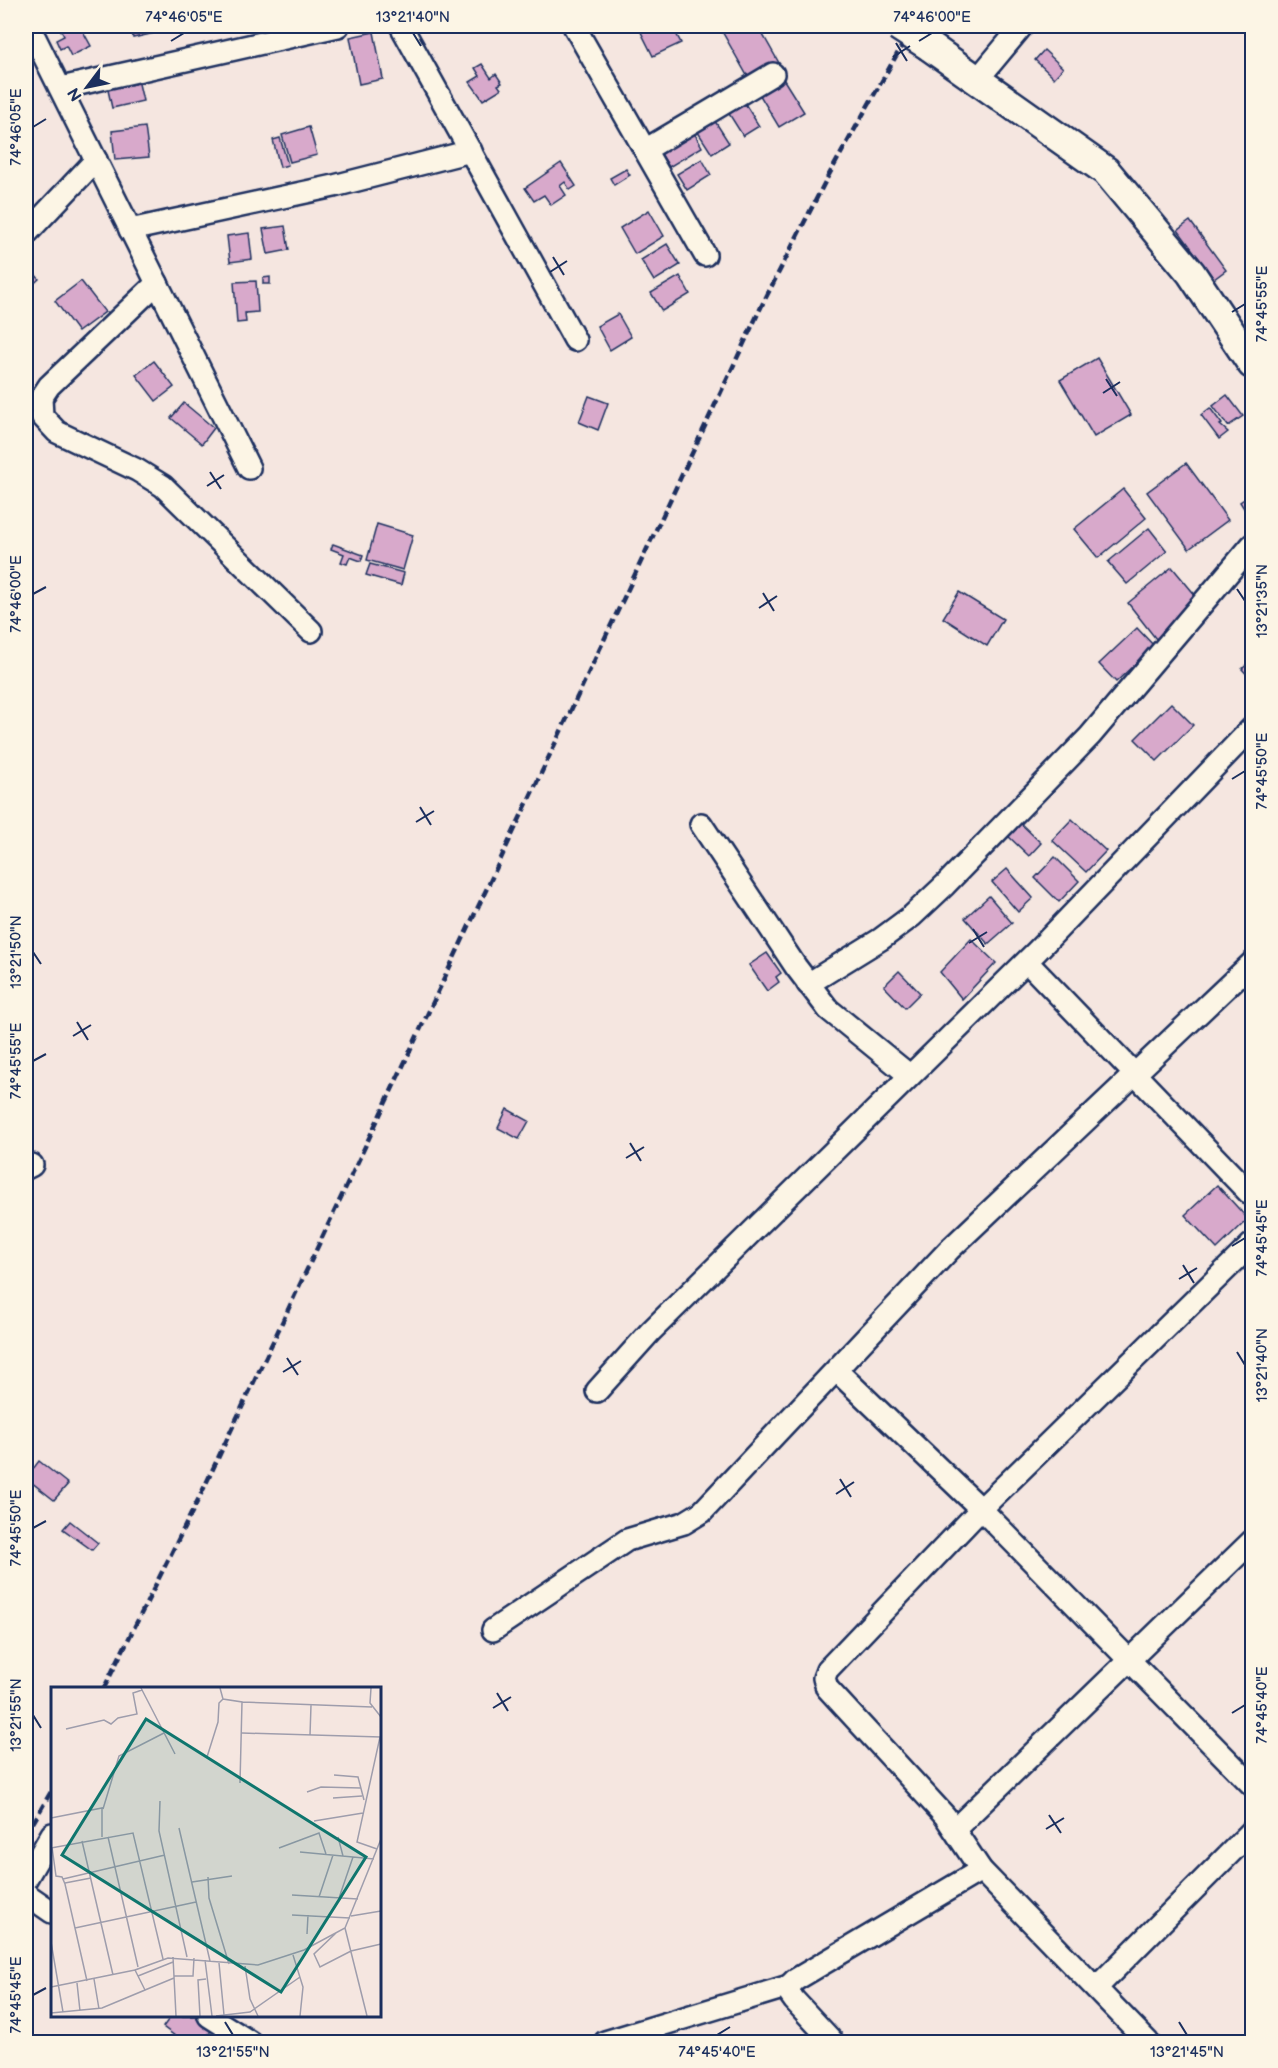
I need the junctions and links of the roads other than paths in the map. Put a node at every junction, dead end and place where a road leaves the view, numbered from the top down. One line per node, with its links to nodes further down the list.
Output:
1 (29, 26): 9 (street)
2 (338, 26): 9 (street)
3 (401, 26): 11 (street)
4 (574, 26): 10 (street)
5 (898, 26): 8 (street, bridge)
6 (1022, 26): 8 (street)
7 (773, 74): 10 (street)
8 (977, 80): 18 (street)
9 (61, 88): 12 (street)
10 (645, 150): 15 (street)
11 (471, 151): 13 (street); 17 (street)
12 (96, 160): 13 (street); 14 (street)
13 (130, 230): 16 (street)
14 (26, 234)
15 (705, 255)
16 (157, 283): 19 (street); 21 (street)
17 (575, 340)
18 (1252, 362)
19 (249, 468)
20 (1252, 544): 26 (street)
21 (311, 631)
22 (1252, 728): 24 (street)
23 (701, 824): 26 (street)
24 (1027, 962): 27 (street); 28 (street)
25 (1252, 963): 27 (street)
26 (808, 984): 28 (street)
27 (1134, 1073): 29 (street); 31 (street)
28 (909, 1075): 32 (street)
29 (1252, 1196)
30 (1252, 1244): 33 (street)
31 (837, 1371): 33 (street); 35 (street)
32 (597, 1391)
33 (981, 1509): 36 (street); 38 (street)
34 (1252, 1541): 36 (street)
35 (493, 1630)
36 (1129, 1662): 37 (street); 38 (street)
37 (1252, 1785)
38 (955, 1829): 41 (street)
39 (1252, 1831): 46 (street)
40 (51, 1836): 42 (street)
41 (981, 1870): 45 (street); 46 (street)
42 (26, 1879)
43 (26, 1894): 44 (street)
44 (51, 1911)
45 (789, 1986): 49 (street); 50 (street)
46 (1096, 1988): 51 (street)
47 (211, 2017): 48 (street)
48 (250, 2043)
49 (605, 2043)
50 (833, 2043)
51 (1148, 2043)

